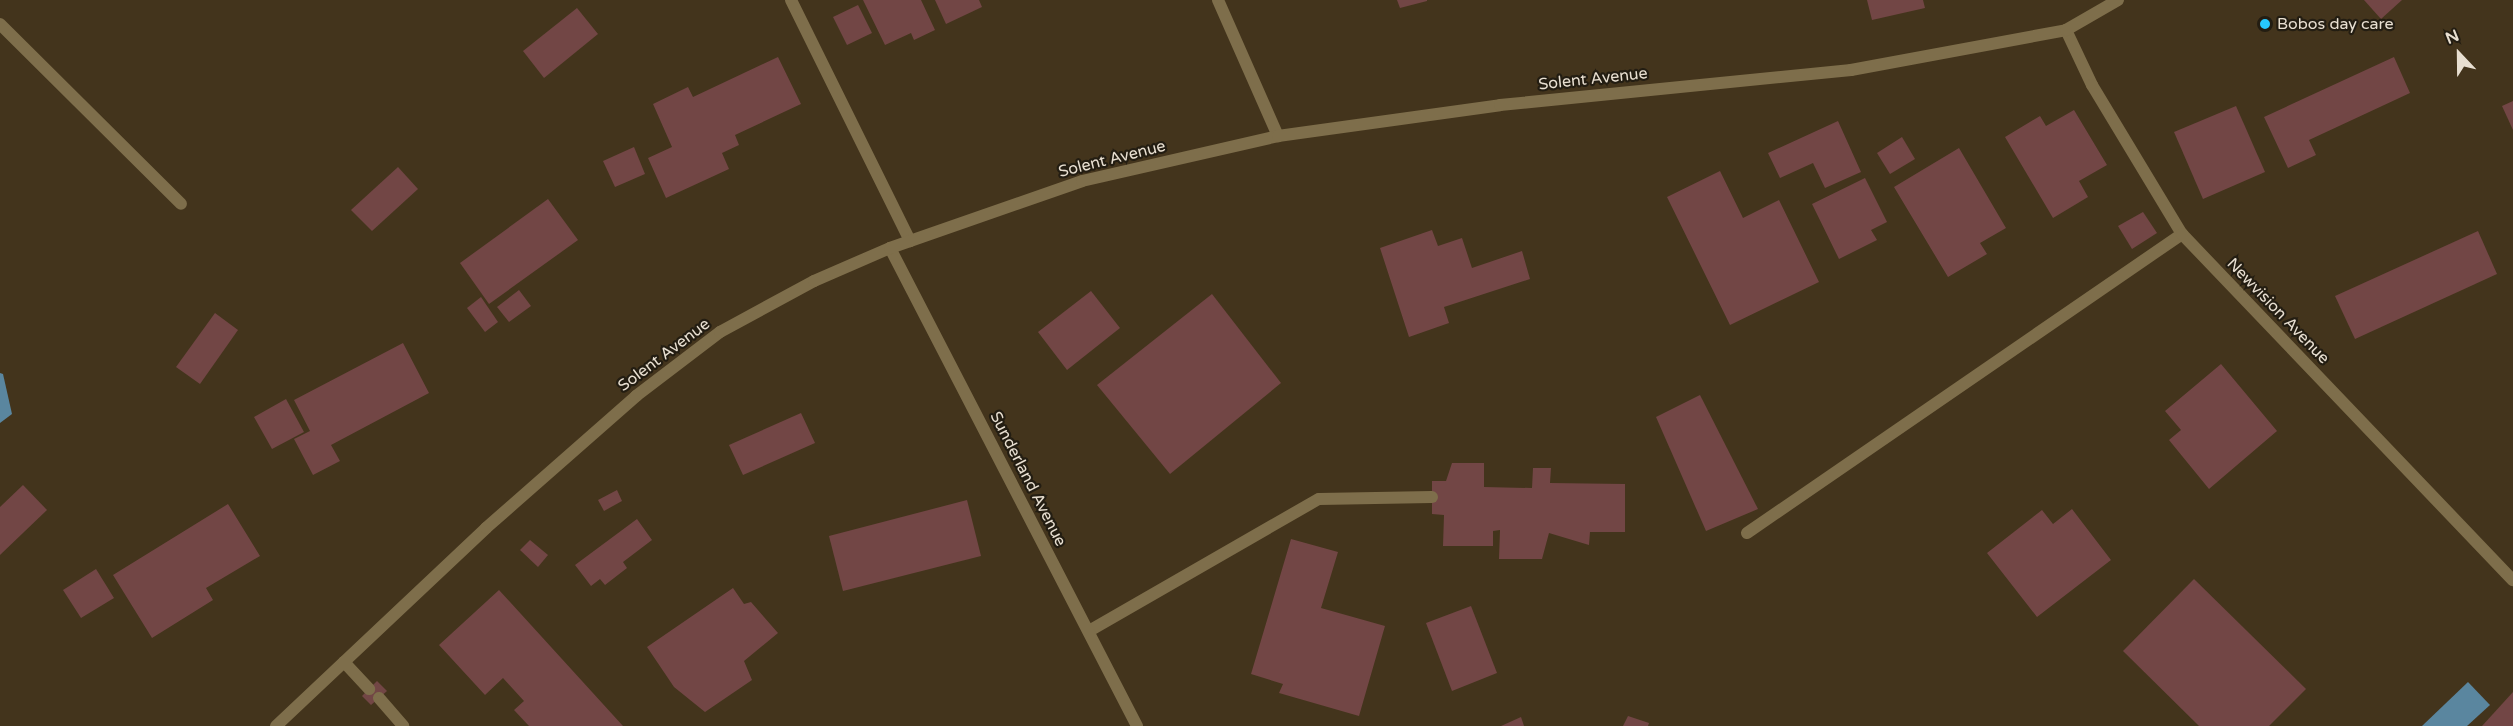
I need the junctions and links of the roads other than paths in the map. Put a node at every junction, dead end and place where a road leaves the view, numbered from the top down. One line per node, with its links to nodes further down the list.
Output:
1 (791, 0): 9 (street)
2 (1218, 0): 6 (street)
3 (2118, 0): 5 (street, Solent Avenue)
4 (0, 24): 7 (street)
5 (2066, 30): 6 (street, Solent Avenue); 8 (street, Newvision Avenue)
6 (1278, 136): 9 (street, Solent Avenue)
7 (181, 204)
8 (2182, 234): 12 (street); 13 (street, Newvision Avenue)
9 (910, 241): 10 (street, Solent Avenue)
10 (890, 248): 14 (street, Sunderland Avenue); 15 (street, Solent Avenue)
11 (1432, 497): 14 (street)
12 (1747, 533)
13 (2513, 580)
14 (1089, 631): 20 (street, Sunderland Avenue)
15 (344, 662): 16 (street); 18 (street, Solent Avenue)
16 (369, 689)
17 (379, 698): 19 (street)
18 (276, 726)
19 (403, 726)
20 (1137, 726)

